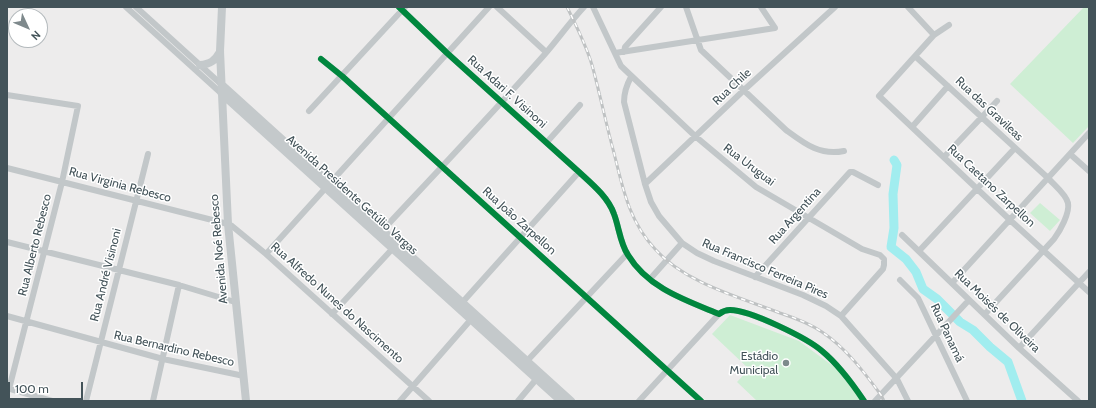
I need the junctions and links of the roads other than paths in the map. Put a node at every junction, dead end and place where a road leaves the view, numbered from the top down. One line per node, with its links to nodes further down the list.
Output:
1 (126, 7): 15 (street, Avenida Presidente Getúlio Vargas)
2 (136, 7): 14 (street, Avenida Presidente Getúlio Vargas)
3 (222, 7): 19 (main road, Avenida Noé Rebesco)
4 (489, 7): 22 (street)
5 (497, 7): 20 (street)
6 (584, 7): 20 (street)
7 (593, 7): 23 (street, Rua Uruguai)
8 (661, 7): 21 (street)
9 (686, 7): 18 (street)
10 (761, 7): 18 (street)
11 (835, 7): 31 (street, Rua Chile)
12 (908, 7): 17 (street)
13 (402, 8): 22 (street, Rua Adari F. Visinoni); 27 (street)
14 (144, 14): 15 (street); 26 (street, Avenida Presidente Getúlio Vargas)
15 (140, 19): 32 (street, Avenida Presidente Getúlio Vargas)
16 (949, 25): 17 (street)
17 (934, 35): 24 (street)
18 (698, 40): 21 (street); 31 (street)
19 (220, 51): 26 (main road); 29 (main road, Avenida Noé Rebesco)
20 (546, 52): 35 (street)
21 (624, 52): 23 (street)
22 (447, 53): 35 (street, Rua Adari F. Visinoni); 39 (street)
23 (615, 53): 28 (street, Rua Uruguai)
24 (915, 56): 30 (street, Rua das Gravileas); 40 (street, Rua Caetano Zarpellon)
25 (321, 59): 27 (street, Rua João Zarpellon)
26 (200, 65): 29 (street, Avenida Presidente Getúlio Vargas)
27 (342, 76): 37 (street); 39 (street, Rua João Zarpellon)
28 (631, 77): 42 (street, Rua Uruguai); 55 (street, Rua Francisco Ferreira Pires)
29 (222, 85): 32 (main road, Avenida Noé Rebesco); 57 (main road, Avenida Presidente Getúlio Vargas)
30 (948, 86): 38 (street, Rua das Gravileas); 40 (street)
31 (744, 90): 42 (street, Rua Chile); 45 (street)
32 (222, 94): 57 (main road, Avenida Presidente Getúlio Vargas); 62 (main road, Avenida Noé Rebesco)
33 (7, 95): 54 (street, Rua Alberto Rebesco)
34 (997, 101): 38 (street)
35 (501, 102): 43 (street, Rua Adari F. Visinoni); 49 (street)
36 (580, 105): 43 (street)
37 (308, 111)
38 (982, 117): 44 (street, Rua das Gravileas); 48 (street)
39 (389, 118): 49 (street, Rua João Zarpellon); 57 (street)
40 (912, 127): 48 (street, Rua Caetano Zarpellon)
41 (1089, 133): 47 (street)
42 (695, 136): 55 (street, Rua Chile); 60 (street, Rua Uruguai)
43 (547, 142): 51 (street, Rua Adari F. Visinoni)
44 (1015, 148): 53 (street, Rua das Gravileas); 58 (street)
45 (844, 151)
46 (148, 154): 59 (street, Rua André Visinoni)
47 (1070, 154): 52 (street); 53 (street)
48 (944, 157): 58 (street, Rua Caetano Zarpellon)
49 (443, 167): 63 (street); 65 (street, Rua João Zarpellon)
50 (7, 168): 54 (street, Rua Virginia Rebesco)
51 (579, 172): 65 (street); 73 (street, Rua Adari F. Visinoni)
52 (1089, 172)
53 (1048, 178): 61 (street); 69 (street, Rua das Gravileas)
54 (62, 182): 59 (street, Rua Virginia Rebesco); 71 (street, Rua Alberto Rebesco)
55 (645, 184): 67 (street, Rua Francisco Ferreira Pires)
56 (878, 185): 60 (street, Rua Argentina)
57 (328, 186): 63 (main road, Avenida Presidente Getúlio Vargas); 72 (street)
58 (977, 189): 61 (street, Rua Caetano Zarpellon); 70 (street)
59 (136, 201): 62 (street, Rua Virginia Rebesco); 74 (street, Rua André Visinoni)
60 (808, 217): 76 (street, Rua Argentina); 91 (street, Rua Uruguai)
61 (1010, 220): 69 (street, Rua Caetano Zarpellon); 79 (street)
62 (228, 224): 72 (street, Rua Alfredo Nunes do Nascimento); 85 (main road, Avenida Noé Rebesco)
63 (380, 232): 68 (main road, Avenida Presidente Getúlio Vargas)
64 (902, 235): 70 (street, Rua Moisés de Oliveira)
65 (520, 237): 83 (street, Rua João Zarpellon); 86 (street)
66 (7, 242): 71 (street)
67 (682, 243): 76 (street, Rua Francisco Ferreira Pires); 77 (street)
68 (395, 246): 86 (main road, Avenida Presidente Getúlio Vargas); 87 (street)
69 (1044, 250): 80 (street, Rua Caetano Zarpellon); 89 (street, Rua das Gravileas)
70 (918, 251): 79 (street, Rua Moisés de Oliveira)
71 (44, 252): 74 (street); 93 (street, Rua Alberto Rebesco)
72 (266, 254): 87 (street, Rua Alfredo Nunes do Nascimento)
73 (627, 254): 77 (street); 83 (street)
74 (118, 269): 81 (street); 95 (street, Rua André Visinoni)
75 (1089, 272): 80 (street)
76 (755, 277): 91 (street, Rua Francisco Ferreira Pires)
77 (650, 279): 88 (street)
78 (900, 280): 94 (street, Rua Panamá)
79 (952, 283): 84 (street, Rua Moisés de Oliveira)
80 (1079, 283): 82 (street, Rua Caetano Zarpellon); 96 (street)
81 (179, 285): 85 (street); 97 (street)
82 (1089, 292)
83 (587, 297): 98 (street); 99 (street, Rua João Zarpellon)
84 (969, 300): 89 (street, Rua Moisés de Oliveira); 94 (street)
85 (235, 302): 100 (main road, Avenida Noé Rebesco)
86 (460, 305): 92 (main road, Avenida Presidente Getúlio Vargas)
87 (332, 314): 103 (street, Rua Alfredo Nunes do Nascimento)
88 (719, 314): 99 (street); 116 (street)
89 (984, 314): 96 (street, Rua Moisés de Oliveira)
90 (7, 316): 93 (street, Rua Bernardino Rebesco)
91 (841, 316): 102 (street, Rua Francisco Ferreira Pires)
92 (473, 317): 98 (main road, Avenida Presidente Getúlio Vargas); 101 (main road, Avenida Presidente Getúlio Vargas); 103 (street)
93 (27, 322): 95 (street, Rua Bernardino Rebesco); 104 (street, Rua Alberto Rebesco)
94 (935, 336): 102 (street); 119 (street, Rua Panamá)
95 (101, 342): 97 (street, Rua Bernardino Rebesco); 106 (street, Rua André Visinoni)
96 (1020, 348): 120 (street, Rua Moisés de Oliveira)
97 (163, 359): 100 (street, Rua Bernardino Rebesco); 107 (street)
98 (527, 361): 101 (main road, Avenida Presidente Getúlio Vargas)
99 (667, 370): 114 (street); 115 (street, Rua João Zarpellon)
100 (244, 376): 108 (main road, Avenida Noé Rebesco)
101 (539, 376): 111 (street); 112 (main road, Avenida Presidente Getúlio Vargas); 113 (main road, Avenida Presidente Getúlio Vargas)
102 (897, 379): 117 (street); 118 (street, Rua Francisco Ferreira Pires)
103 (413, 386): 109 (street); 110 (street, Rua Alfredo Nunes do Nascimento)
104 (8, 388): 105 (street)
105 (52, 401)
106 (86, 401)
107 (153, 401)
108 (246, 401)
109 (400, 401)
110 (430, 401)
111 (518, 401)
112 (561, 401)
113 (571, 401)
114 (639, 401)
115 (701, 401)
116 (864, 401)
117 (875, 401)
118 (908, 401)
119 (967, 401)
120 (1078, 401)

